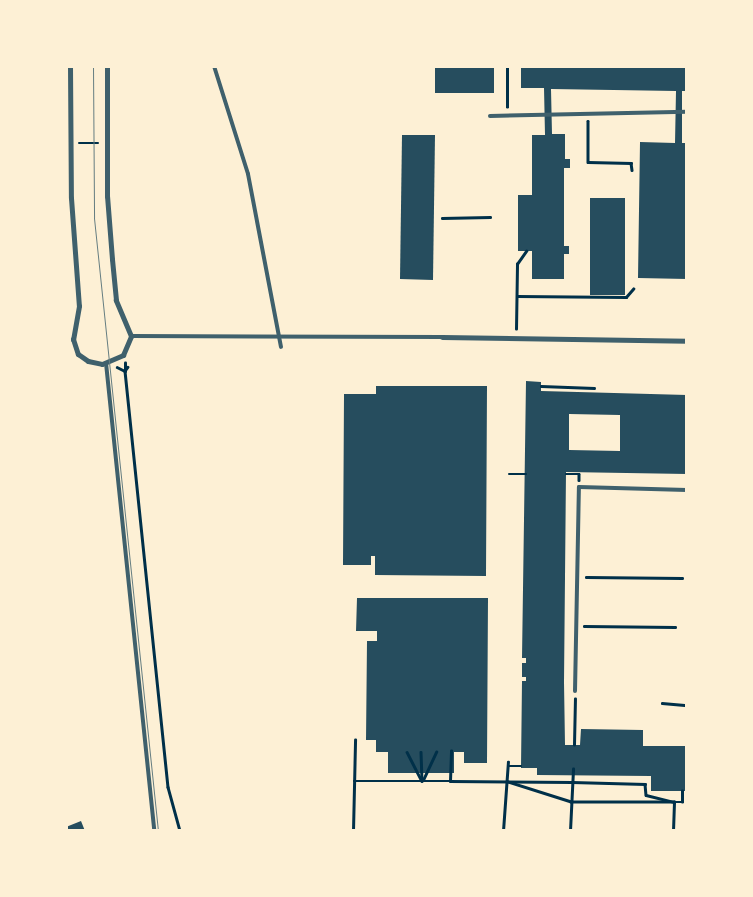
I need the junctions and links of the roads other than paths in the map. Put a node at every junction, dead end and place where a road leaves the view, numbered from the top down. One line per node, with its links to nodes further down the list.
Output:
1 (70, 66): 4 (street)
2 (107, 66): 7 (street)
3 (214, 66): 8 (lane)
4 (68, 98): 12 (street)
5 (687, 112): 6 (lane)
6 (490, 116)
7 (131, 336): 8 (lane); 12 (street)
8 (279, 336): 9 (lane); 11 (lane)
9 (442, 337): 10 (street)
10 (687, 341)
11 (281, 347)
12 (106, 363): 15 (lane)
13 (687, 490): 14 (lane)
14 (575, 691)
15 (154, 831)

